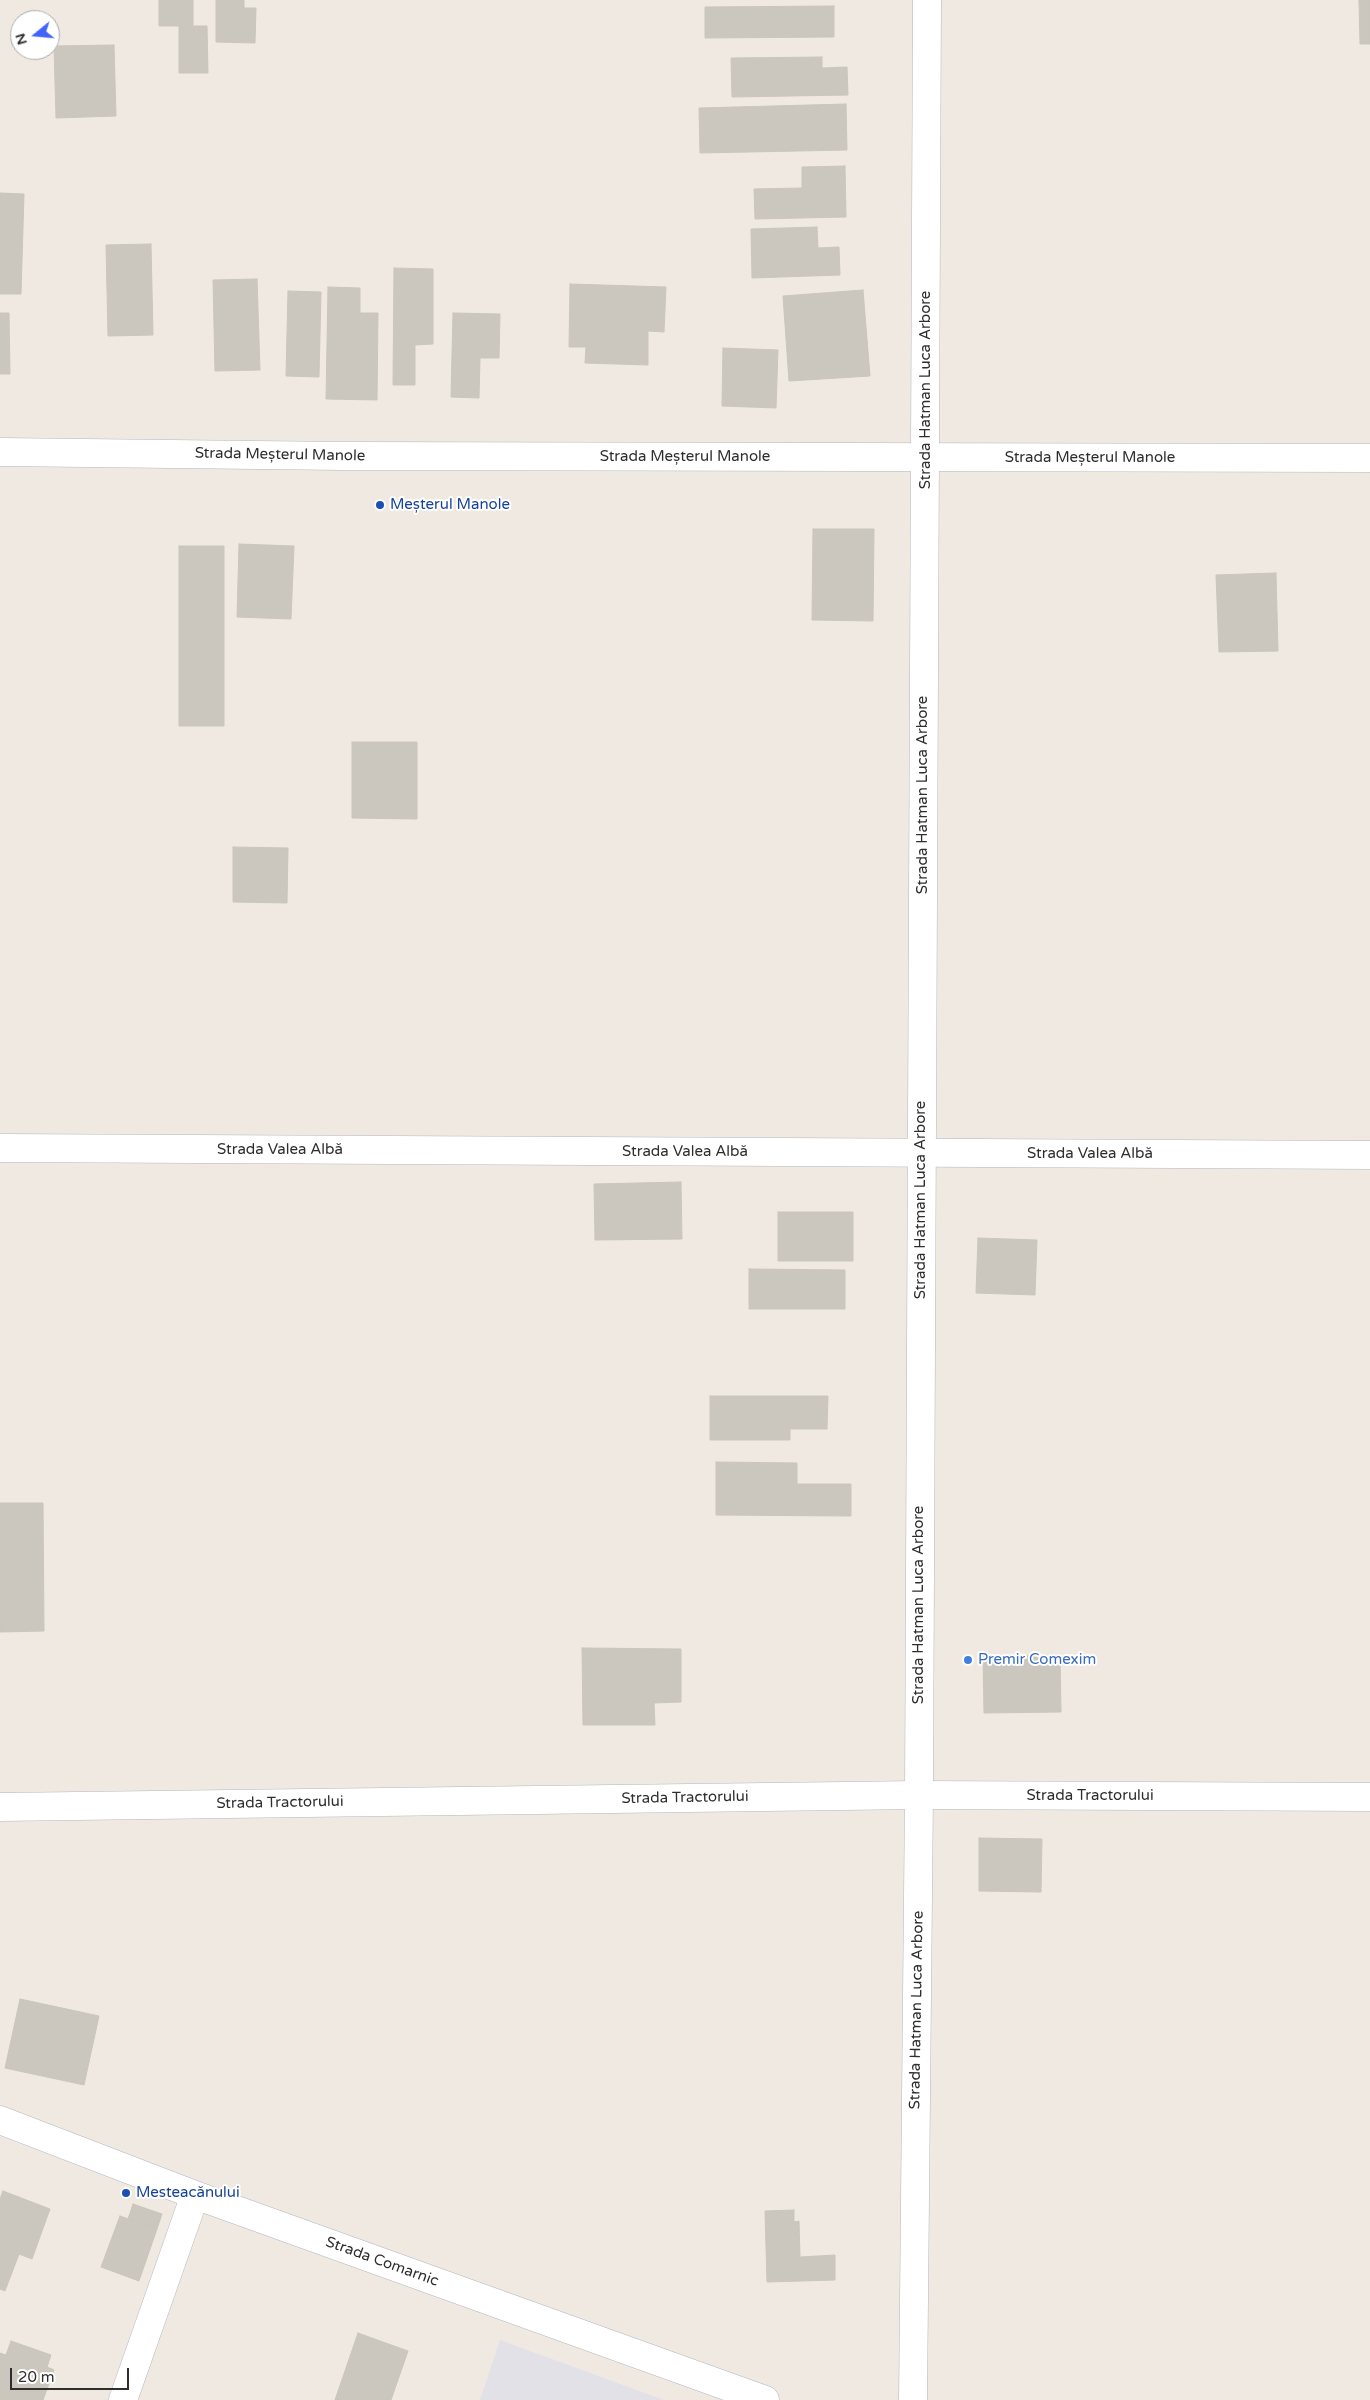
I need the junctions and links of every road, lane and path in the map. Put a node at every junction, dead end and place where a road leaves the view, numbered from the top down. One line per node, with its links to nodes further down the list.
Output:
1 (927, 0): 3 (street, Strada Hatman Luca Arbore)
2 (0, 452): 3 (street, Strada Meșterul Manole)
3 (926, 458): 4 (street, Strada Meșterul Manole); 6 (street, Strada Hatman Luca Arbore)
4 (1370, 458)
5 (0, 1148): 6 (street, Strada Valea Albă)
6 (920, 1154): 7 (street, Strada Valea Albă); 8 (street, Strada Hatman Luca Arbore)
7 (1370, 1155)
8 (919, 1795): 9 (street, Strada Tractorului); 10 (street, Strada Tractorului); 15 (street, Strada Hatman Luca Arbore)
9 (1370, 1797)
10 (0, 1807)
11 (0, 2120): 12 (street, Strada Comarnic)
12 (195, 2195): 13 (street); 14 (street, Strada Comarnic)
13 (123, 2400)
14 (765, 2400)
15 (913, 2400)

